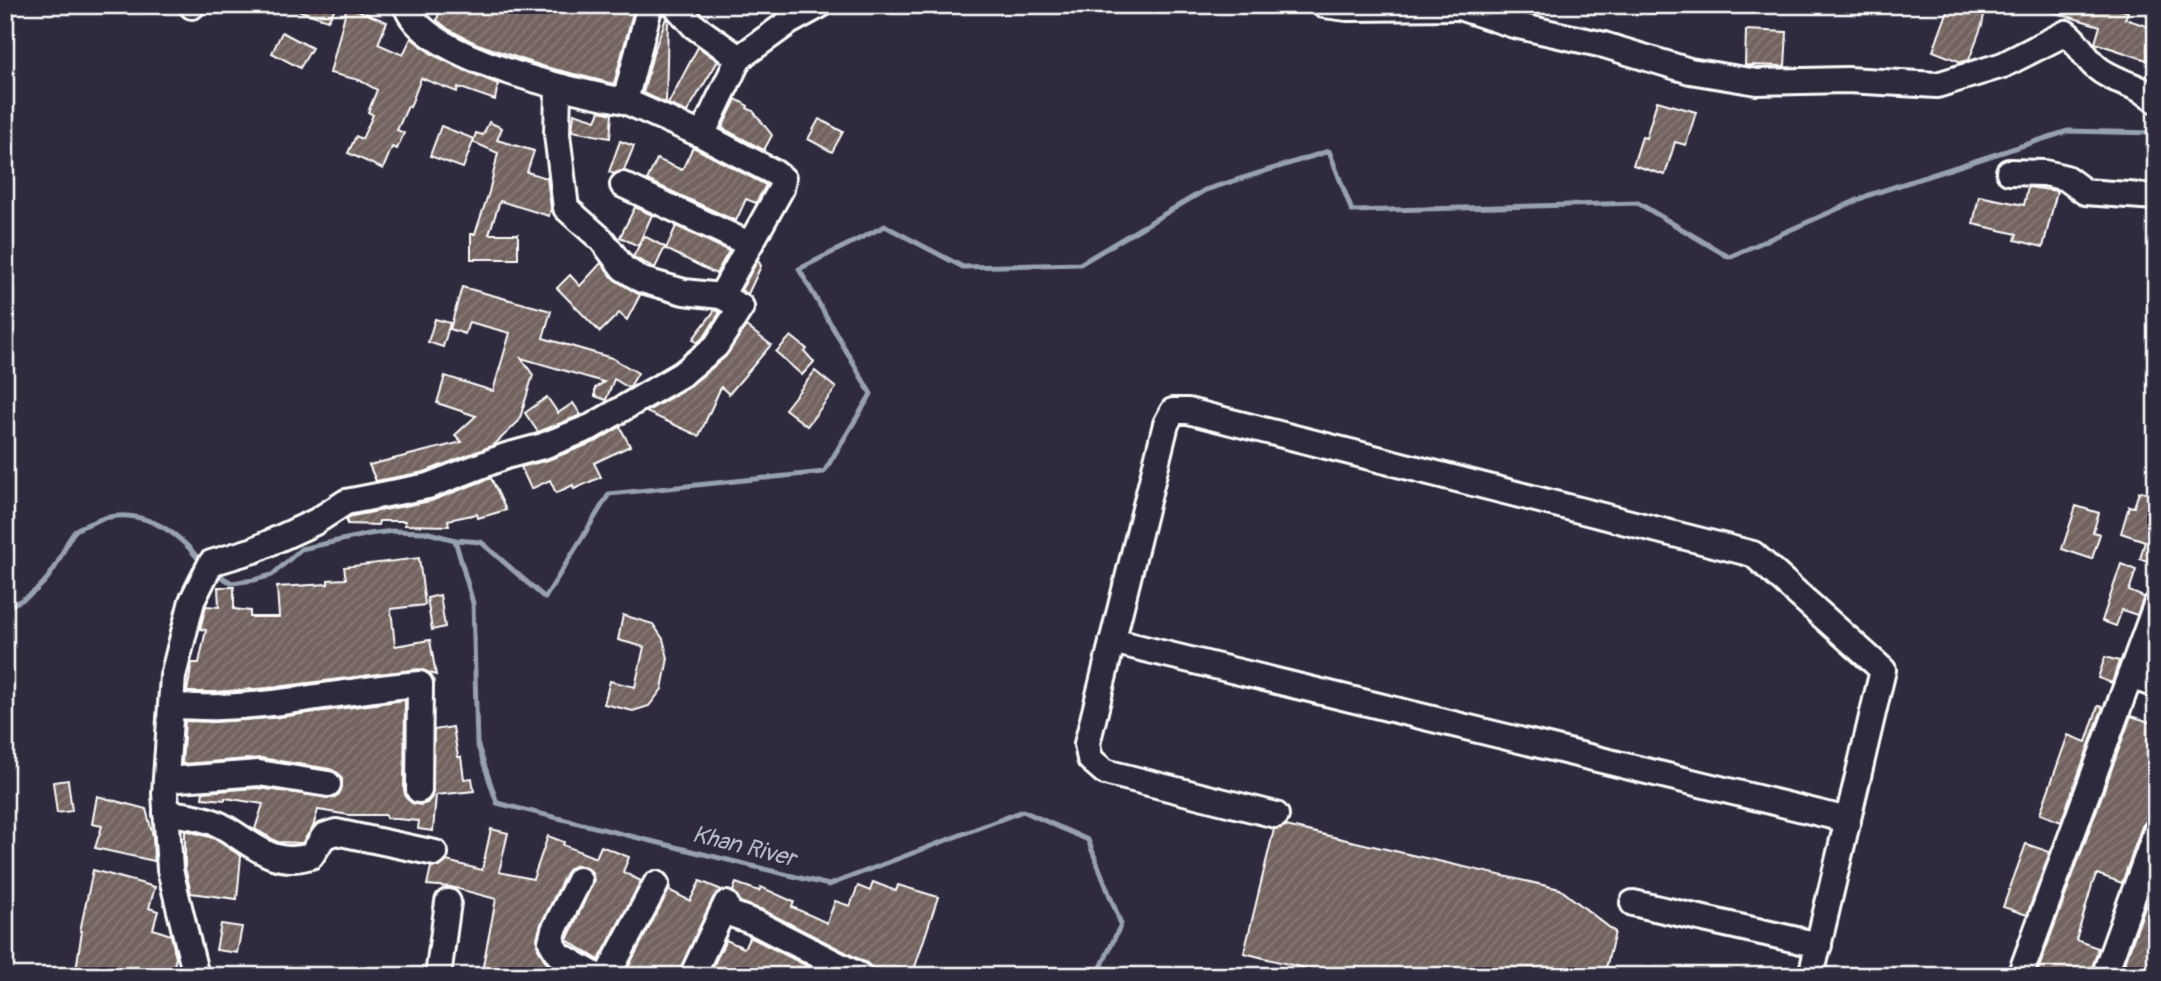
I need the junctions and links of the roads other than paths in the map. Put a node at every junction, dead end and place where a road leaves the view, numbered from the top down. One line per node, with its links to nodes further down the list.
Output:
1 (406, 5): 8 (street)
2 (650, 5): 10 (street)
3 (675, 5): 7 (street)
4 (820, 5): 7 (street)
5 (1324, 5): 6 (street)
6 (1459, 6): 9 (street)
7 (739, 58): 11 (street)
8 (558, 87): 10 (street); 16 (street)
9 (2156, 100)
10 (625, 101): 11 (street)
11 (702, 135): 15 (street)
12 (2009, 172): 14 (street)
13 (623, 185): 15 (street)
14 (2156, 197)
15 (748, 244): 16 (street)
16 (721, 296): 21 (street)
17 (2156, 605): 19 (street)
18 (1112, 641): 26 (street); 27 (street); 27 (street)
19 (2130, 676): 20 (street); 42 (street)
20 (2156, 685)
21 (171, 706): 22 (street); 24 (street)
22 (166, 780): 23 (street); 25 (street)
23 (328, 784)
24 (419, 790)
25 (166, 813): 29 (street); 35 (street)
26 (1276, 815)
27 (1848, 820): 34 (street)
28 (2156, 832): 43 (street)
29 (435, 853)
30 (579, 880): 37 (street)
31 (656, 884): 38 (street)
32 (448, 902): 36 (street)
33 (1633, 902): 34 (street)
34 (1819, 945): 41 (street)
35 (196, 976)
36 (438, 976)
37 (596, 976)
38 (607, 976)
39 (693, 976): 40 (street)
40 (860, 976)
41 (1811, 976)
42 (2020, 976)
43 (2104, 976)

